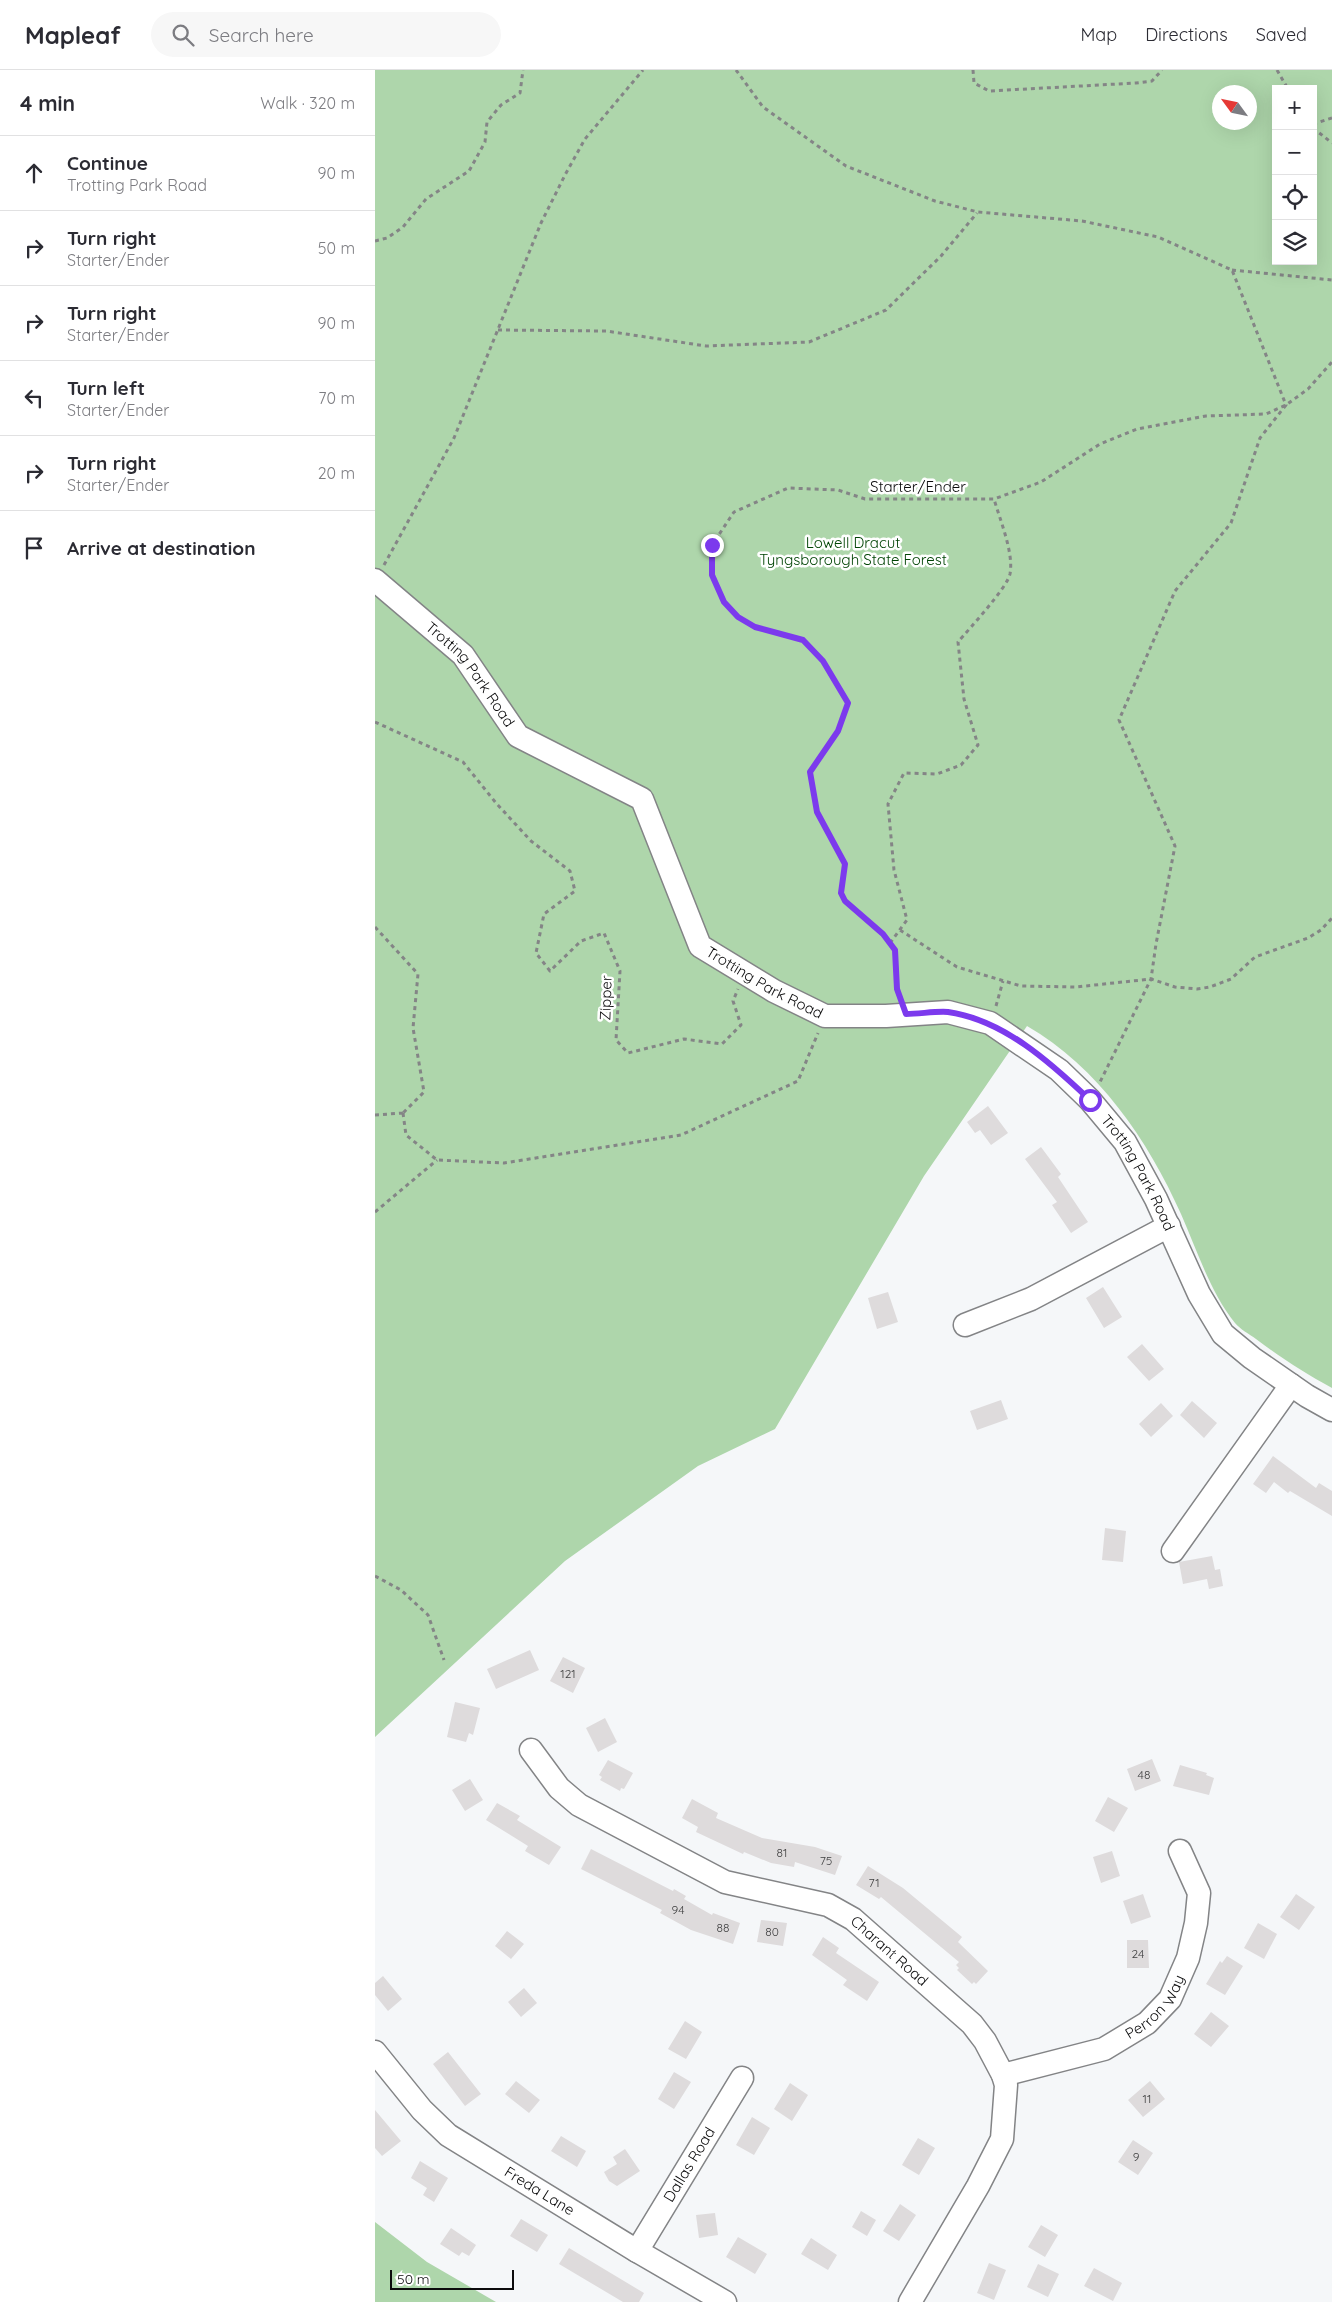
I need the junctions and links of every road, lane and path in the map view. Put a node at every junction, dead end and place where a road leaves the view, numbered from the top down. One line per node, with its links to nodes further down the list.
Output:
1 (523, 70): 14 (path)
2 (643, 70): 17 (path)
3 (736, 70): 13 (path)
4 (973, 70): 5 (path)
5 (1162, 70)
6 (1272, 70): 7 (path)
7 (1277, 71): 8 (path)
8 (1286, 85)
9 (1332, 118): 10 (path)
10 (1317, 123)
11 (1316, 130): 12 (path)
12 (1332, 143)
13 (978, 212): 15 (path); 17 (path)
14 (375, 241)
15 (1232, 270): 16 (path); 19 (path)
16 (1332, 280)
17 (498, 330): 21 (path)
18 (1332, 362): 19 (path, Starter/Ender)
19 (1286, 405): 20 (path, Starter/Ender); 28 (path)
20 (994, 499): 25 (path); 26 (path, Starter/Ender)
21 (375, 580): 27 (street, Trotting Park Road)
22 (375, 722): 27 (path, Zipper)
23 (1332, 918): 28 (path)
24 (375, 927): 34 (path)
25 (900, 930): 26 (path); 29 (path)
26 (890, 943): 30 (path, Starter/Ender)
27 (745, 973): 31 (street, Trotting Park Road)
28 (1151, 978): 29 (path); 33 (path)
29 (1003, 981): 32 (path)
30 (906, 1014): 31 (street, Trotting Park Road); 32 (street, Trotting Park Road)
31 (825, 1016): 36 (path)
32 (990, 1023): 33 (street, Trotting Park Road)
33 (1090, 1100): 38 (street, Trotting Park Road)
34 (403, 1113): 35 (path); 36 (path)
35 (375, 1115)
36 (437, 1160): 37 (path)
37 (375, 1212)
38 (1169, 1226): 39 (street); 40 (street, Trotting Park Road)
39 (965, 1325)
40 (1291, 1385): 41 (street, Trotting Park Road); 42 (street)
41 (1332, 1410)
42 (1173, 1551)
43 (375, 1576): 44 (path)
44 (444, 1660)
45 (531, 1750): 48 (street, Charant Road)
46 (1180, 1850): 48 (street, Perron Way)
47 (375, 2052): 50 (street, Freda Lane)
48 (1003, 2075): 52 (street, Charant Road)
49 (742, 2078): 50 (street, Dallas Road)
50 (637, 2251): 51 (street, Freda Lane)
51 (725, 2302)
52 (910, 2302)

